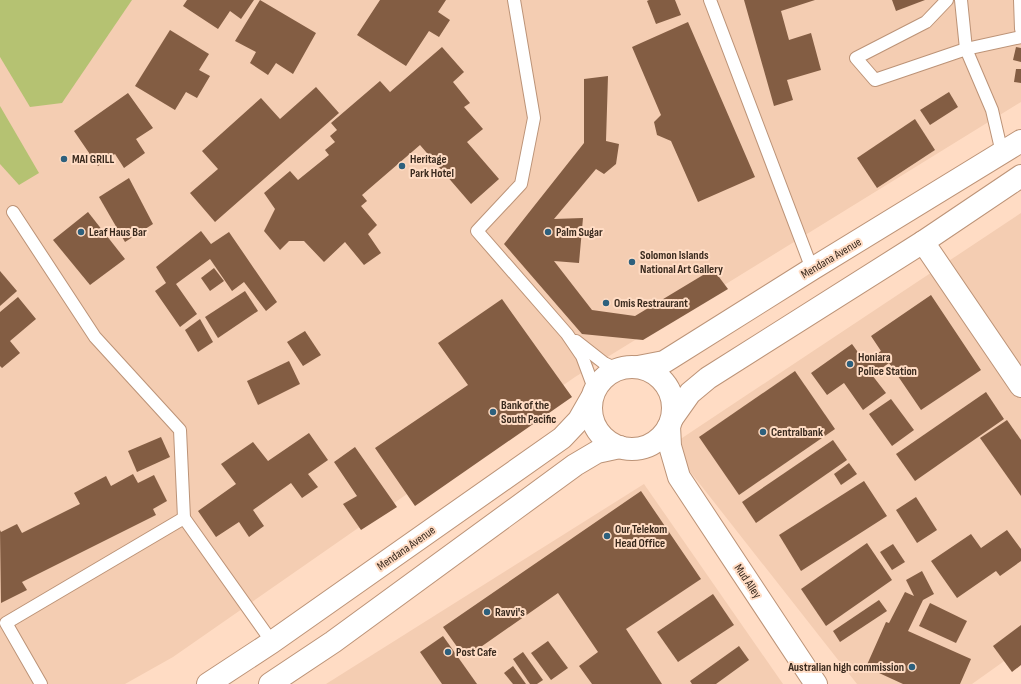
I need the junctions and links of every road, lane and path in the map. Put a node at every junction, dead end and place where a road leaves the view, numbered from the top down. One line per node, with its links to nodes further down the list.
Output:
1 (514, 0): 15 (lane)
2 (710, 0): 14 (lane)
3 (946, 0): 8 (lane)
4 (961, 0): 8 (lane)
5 (1020, 0): 6 (lane)
6 (1021, 29)
7 (1021, 37): 8 (lane)
8 (966, 48): 10 (lane)
9 (1021, 141): 10 (main road, Mendana Avenue)
10 (1002, 153): 14 (main road, Mendana Avenue)
11 (1021, 176): 13 (main road)
12 (13, 212): 22 (lane)
13 (923, 242): 17 (main road); 19 (main road)
14 (812, 269): 16 (main road, Mendana Avenue)
15 (567, 334): 16 (lane); 18 (lane)
16 (628, 368): 18 (main road); 19 (main road)
17 (1021, 386)
18 (593, 395): 20 (main road); 23 (main road, Mendana Avenue)
19 (671, 421): 20 (main road); 21 (main road, Mud Alley)
20 (626, 448): 21 (main road, Mud Alley); 24 (main road)
21 (679, 477): 27 (main road, Mud Alley)
22 (184, 518): 23 (lane); 25 (lane)
23 (272, 642): 26 (main road, Mendana Avenue)
24 (283, 681)
25 (41, 684)
26 (208, 684)
27 (816, 684)

